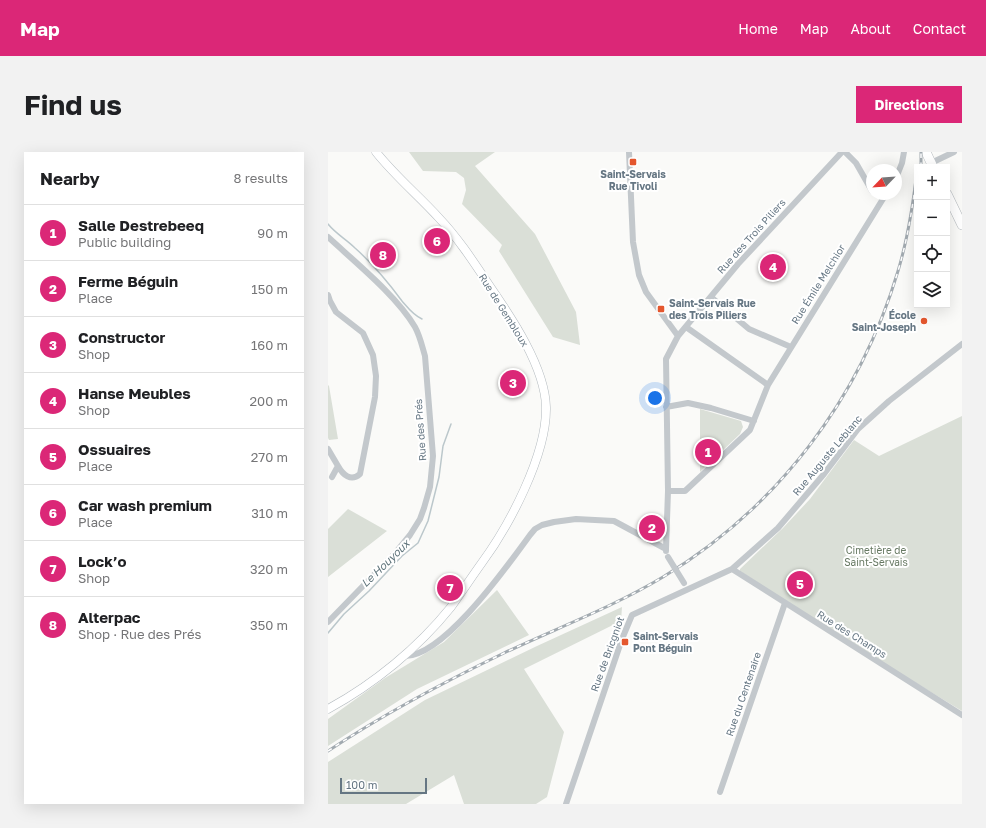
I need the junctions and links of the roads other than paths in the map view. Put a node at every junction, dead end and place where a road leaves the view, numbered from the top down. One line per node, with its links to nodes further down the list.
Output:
1 (376, 152): 34 (main road, Rue de Gembloux)
2 (629, 152): 19 (street)
3 (842, 152): 17 (street, Rue des Trois Piliers)
4 (845, 152): 11 (street)
5 (904, 152): 8 (street)
6 (926, 152): 9 (main road)
7 (954, 152): 10 (street)
8 (902, 164)
9 (932, 164)
10 (934, 164)
11 (866, 180)
12 (950, 200): 14 (main road)
13 (882, 202): 21 (street, Rue Émile Melchior)
14 (962, 225)
15 (328, 237): 33 (street, Rue des Prés)
16 (328, 295): 26 (street)
17 (711, 297): 18 (street, Rue des Trois Piliers); 21 (street)
18 (686, 327): 19 (street, Rue des Trois Piliers); 22 (street)
19 (678, 336): 23 (street, Rue des Trois Piliers)
20 (962, 344): 30 (street, Rue Auguste Leblanc)
21 (791, 347): 22 (street, Rue Émile Melchior)
22 (768, 385): 24 (street, Rue Émile Melchior)
23 (666, 406): 24 (street); 28 (street, Rue des Trois Piliers)
24 (754, 420): 28 (street, Rue Émile Melchior)
25 (328, 449): 26 (street)
26 (338, 466): 27 (street)
27 (332, 477)
28 (668, 491): 29 (street, Rue des Trois Piliers)
29 (666, 549): 31 (street, Rue des Trois Piliers, bridge); 34 (street)
30 (732, 569): 31 (street, Rue de Bricgniot); 32 (street, Rue des Champs)
31 (686, 586): 38 (street, Rue de Bricgniot)
32 (785, 603): 36 (street, Rue des Champs); 37 (street, Rue du Centenaire)
33 (328, 622)
34 (404, 656): 35 (main road, Rue de Gembloux)
35 (328, 709)
36 (962, 715)
37 (720, 792)
38 (566, 804)

